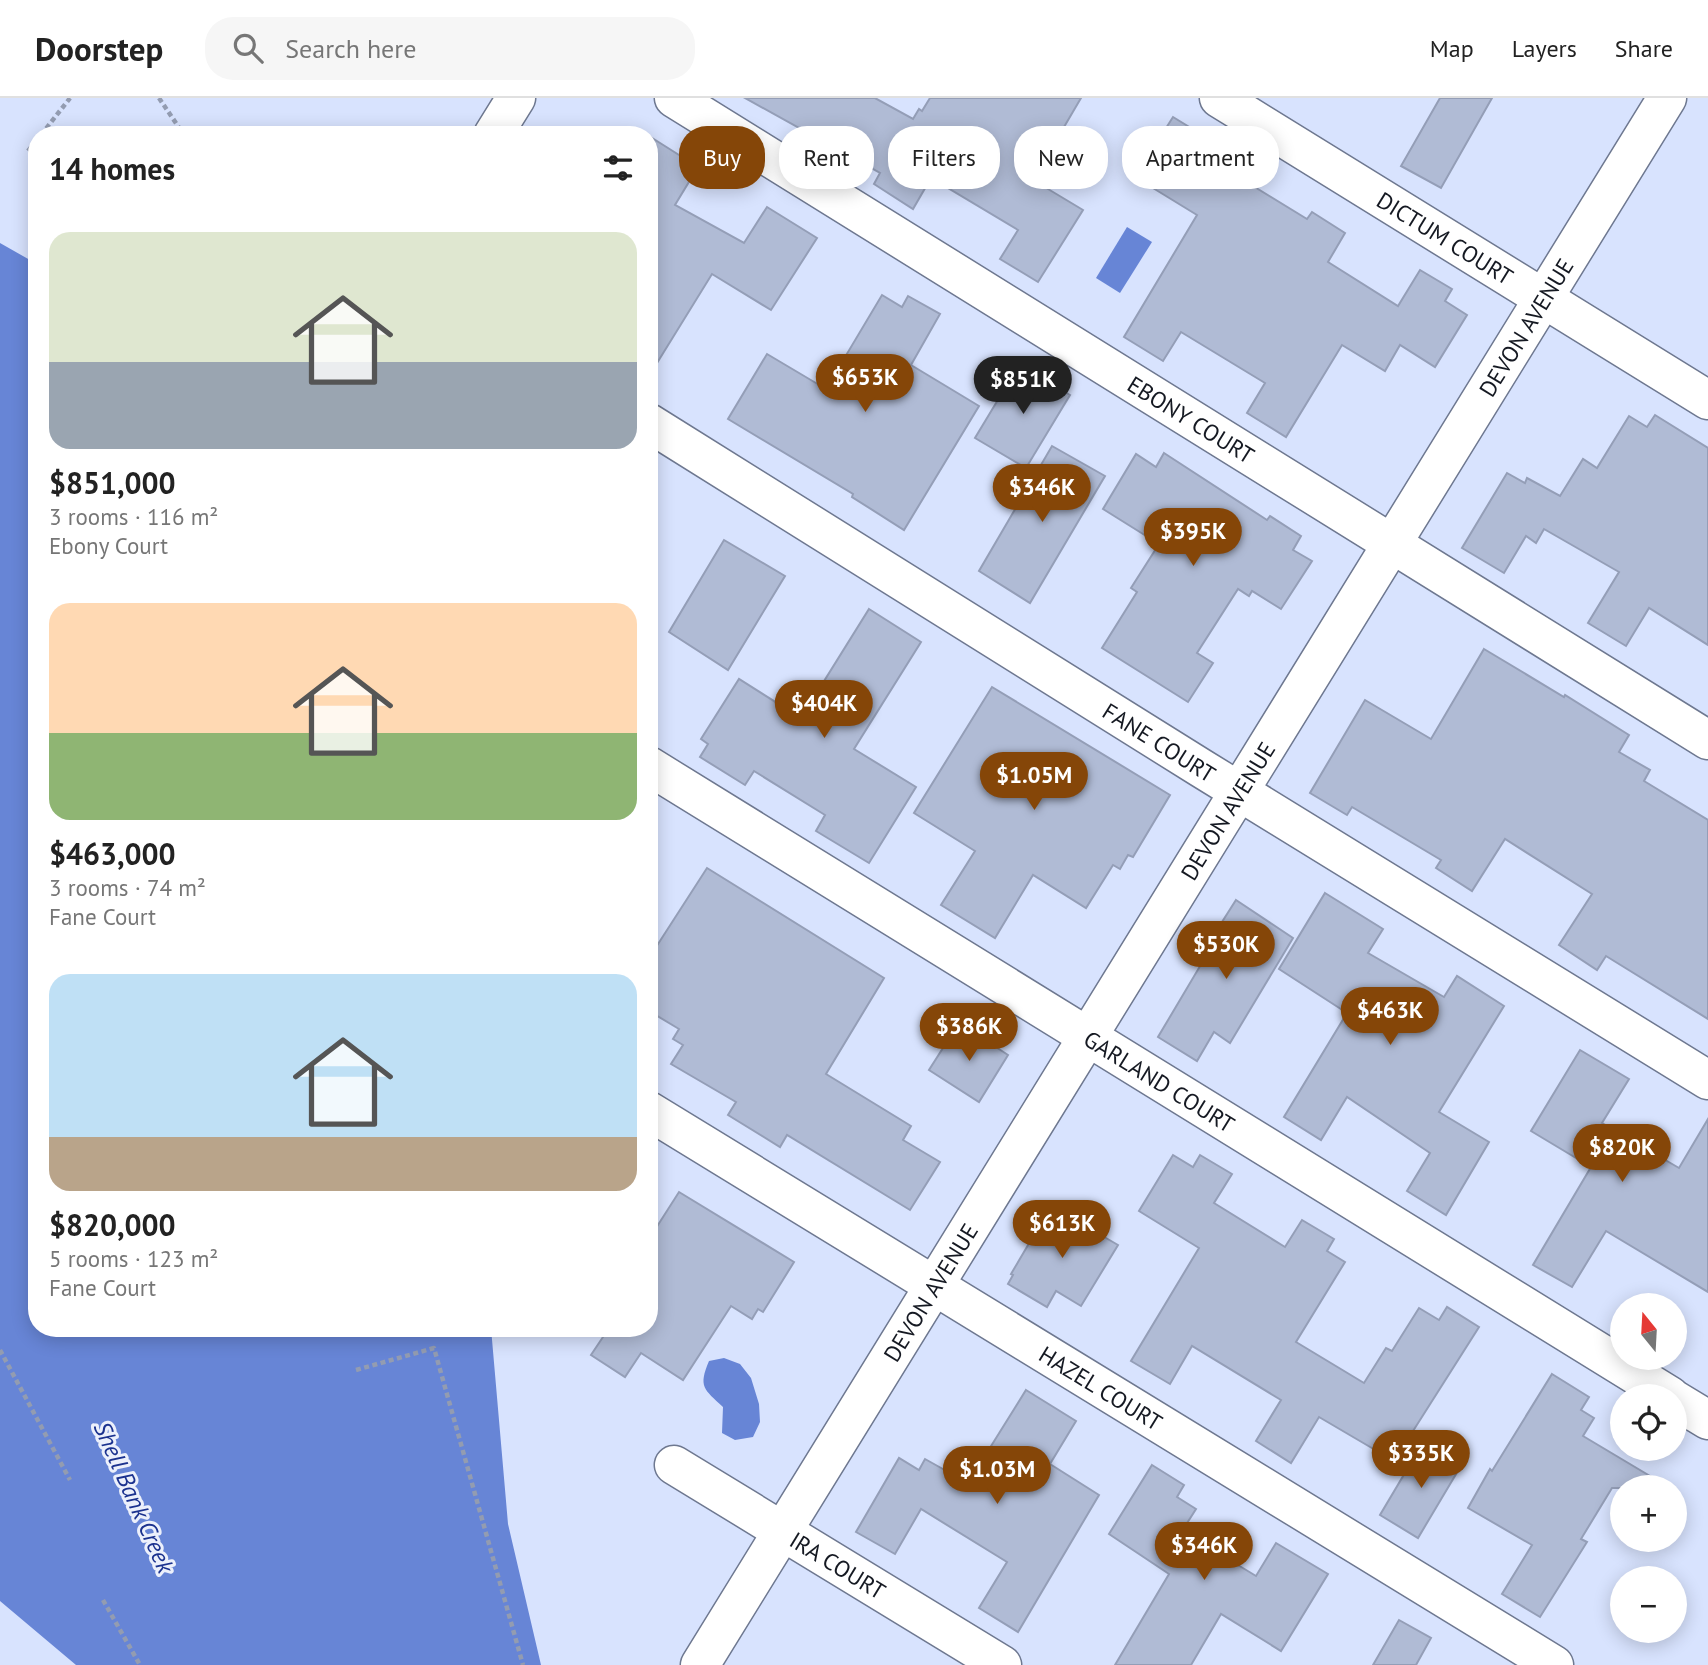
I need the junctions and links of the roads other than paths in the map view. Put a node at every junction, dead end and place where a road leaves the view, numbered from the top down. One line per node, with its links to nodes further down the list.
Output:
1 (516, 98): 5 (street)
2 (674, 98): 9 (street, EBONY COURT)
3 (1219, 98): 6 (street, DICTUM COURT)
4 (1667, 98): 6 (street, DEVON AVENUE)
5 (499, 126)
6 (1544, 299): 7 (street, DICTUM COURT); 9 (street, DEVON AVENUE)
7 (1708, 400)
8 (658, 429): 12 (street, FANE COURT)
9 (1392, 545): 10 (street, EBONY COURT); 12 (street, DEVON AVENUE)
10 (1708, 740)
11 (658, 772): 13 (street, GARLAND COURT)
12 (1239, 791): 13 (street, DEVON AVENUE); 14 (street, FANE COURT)
13 (1088, 1038): 16 (street, DEVON AVENUE); 17 (street, GARLAND COURT)
14 (1708, 1080)
15 (658, 1117): 16 (street, HAZEL COURT)
16 (933, 1286): 21 (street, DEVON AVENUE); 24 (street, HAZEL COURT)
17 (1650, 1384)
18 (1687, 1407): 19 (street)
19 (1708, 1420)
20 (674, 1465): 21 (street, IRA COURT)
21 (784, 1531): 22 (street, DEVON AVENUE); 23 (street, IRA COURT)
22 (700, 1665)
23 (1002, 1665)
24 (1554, 1665)

